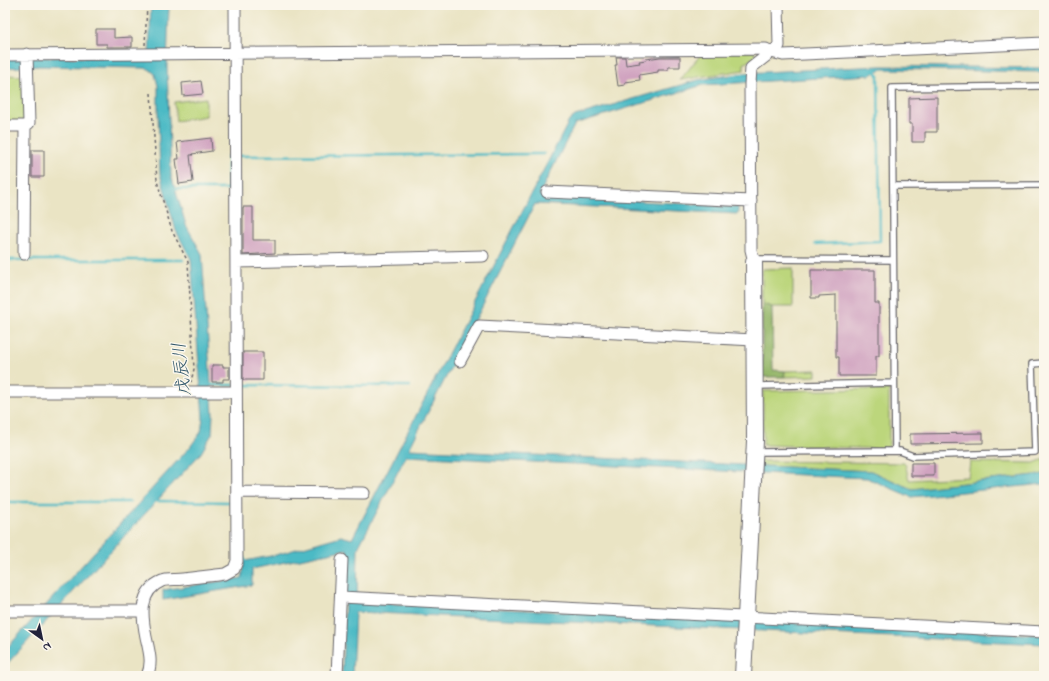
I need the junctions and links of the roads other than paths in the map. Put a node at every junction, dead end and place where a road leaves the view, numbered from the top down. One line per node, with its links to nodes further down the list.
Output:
1 (235, 5): 7 (street)
2 (778, 5): 4 (street)
3 (1044, 43): 4 (street)
4 (771, 52): 7 (street); 14 (street)
5 (5, 54): 6 (street)
6 (27, 54): 7 (street); 10 (street)
7 (236, 54): 19 (street)
8 (1044, 86): 12 (lane)
9 (5, 126): 10 (street)
10 (25, 126): 15 (street)
11 (1044, 185): 12 (lane)
12 (893, 186): 17 (lane)
13 (547, 192): 14 (street)
14 (750, 202): 18 (street)
15 (24, 254)
16 (483, 256): 19 (street)
17 (893, 260): 18 (lane); 23 (lane)
18 (753, 261): 20 (street)
19 (236, 262): 25 (street)
20 (754, 340): 21 (street); 24 (street)
21 (460, 361)
22 (1044, 363): 27 (lane)
23 (894, 383): 24 (lane); 27 (lane)
24 (754, 386): 28 (street)
25 (236, 387): 26 (street); 29 (street)
26 (5, 392)
27 (895, 450): 28 (lane)
28 (754, 463): 35 (street)
29 (237, 492): 30 (street); 34 (street)
30 (364, 493)
31 (342, 560): 32 (street)
32 (341, 597): 35 (street); 38 (street)
33 (5, 611): 34 (street)
34 (142, 611): 37 (street)
35 (746, 624): 36 (street); 39 (street)
36 (1044, 632)
37 (147, 676)
38 (337, 676)
39 (743, 676)

